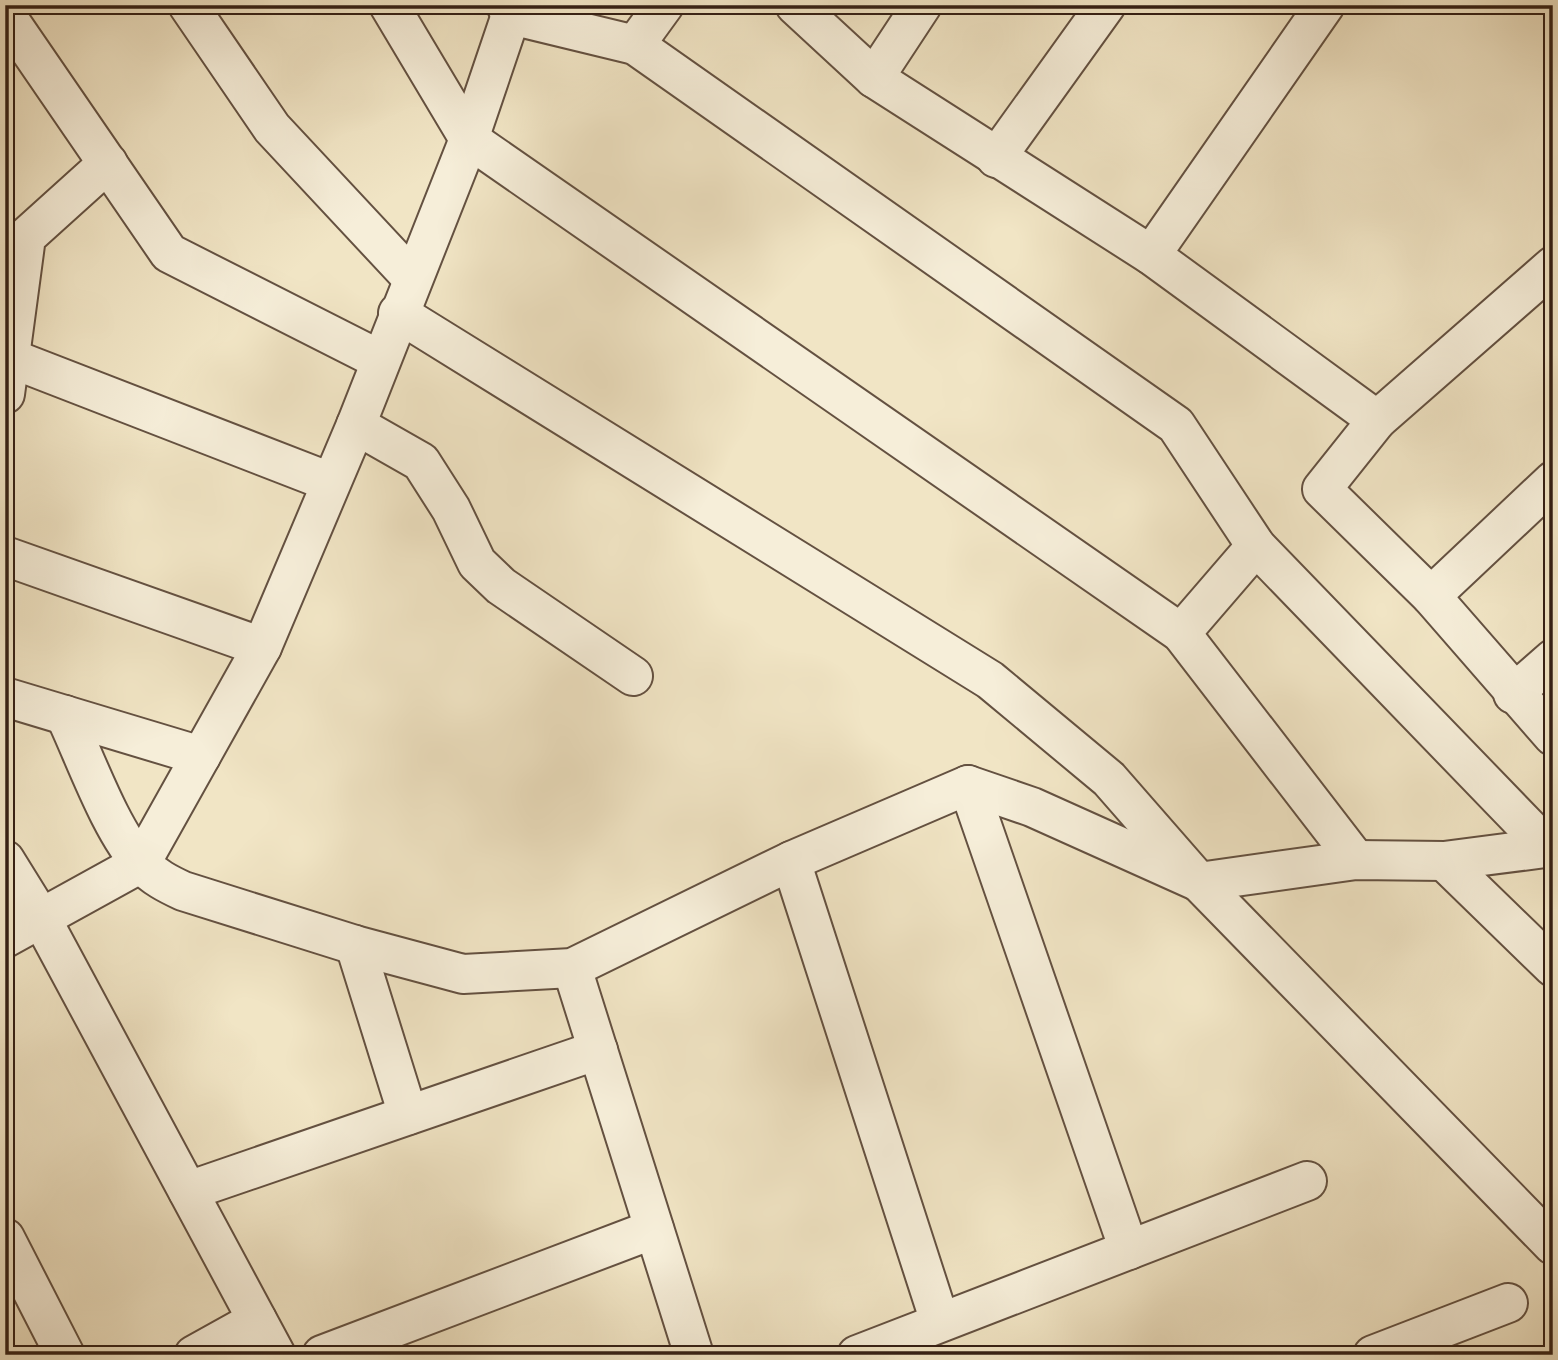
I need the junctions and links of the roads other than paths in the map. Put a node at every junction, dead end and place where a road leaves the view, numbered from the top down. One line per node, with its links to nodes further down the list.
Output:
1 (188, 5): 17 (street)
2 (388, 5): 12 (street)
3 (664, 5): 10 (street)
4 (795, 5): 11 (street)
5 (922, 5): 11 (street)
6 (1106, 5): 13 (street)
7 (1325, 5): 15 (street)
8 (508, 10): 10 (street); 12 (street)
9 (5, 14): 14 (street)
10 (635, 45): 25 (street)
11 (874, 78): 13 (street)
12 (469, 139): 17 (street); 28 (street)
13 (996, 158): 15 (street)
14 (108, 163): 19 (street); 20 (street)
15 (1152, 256): 21 (street)
16 (1553, 266): 21 (street)
17 (412, 278): 18 (street)
18 (398, 313): 19 (street); 44 (street)
19 (380, 360): 22 (street)
20 (8, 376): 24 (street)
21 (1377, 421): 27 (street)
22 (356, 425): 24 (street); 31 (street)
23 (1553, 481): 27 (street)
24 (330, 482): 29 (street)
25 (1256, 545): 28 (street); 38 (street)
26 (5, 556): 29 (street)
27 (1431, 596): 32 (street)
28 (1181, 633): 40 (street)
29 (262, 647): 36 (street)
30 (1553, 659): 32 (street)
31 (634, 676)
32 (1513, 694): 35 (street)
33 (5, 697): 34 (street)
34 (65, 715): 36 (street); 43 (street)
35 (1553, 736)
36 (201, 756): 43 (street)
37 (968, 785): 41 (street); 44 (street); 57 (street)
38 (1550, 846): 42 (street)
39 (5, 860): 45 (street)
40 (1356, 860): 42 (street); 44 (street)
41 (791, 861): 49 (street); 60 (street)
42 (1444, 861): 48 (street)
43 (141, 863): 45 (street); 47 (street)
44 (1199, 882): 56 (street)
45 (41, 918): 46 (street); 53 (street)
46 (5, 938)
47 (355, 945): 49 (street); 51 (street)
48 (1553, 967)
49 (572, 968): 50 (street)
50 (597, 1049): 51 (street); 54 (street)
51 (408, 1115): 53 (street)
52 (1307, 1181): 57 (street)
53 (188, 1191): 59 (street)
54 (654, 1229): 64 (street); 65 (street)
55 (5, 1238): 61 (street)
56 (1553, 1245)
57 (1129, 1250): 60 (street)
58 (1508, 1303): 67 (street)
59 (257, 1320): 62 (street); 63 (street)
60 (940, 1322): 66 (street)
61 (65, 1355)
62 (194, 1355)
63 (276, 1355)
64 (322, 1355)
65 (694, 1355)
66 (857, 1355)
67 (1373, 1355)

